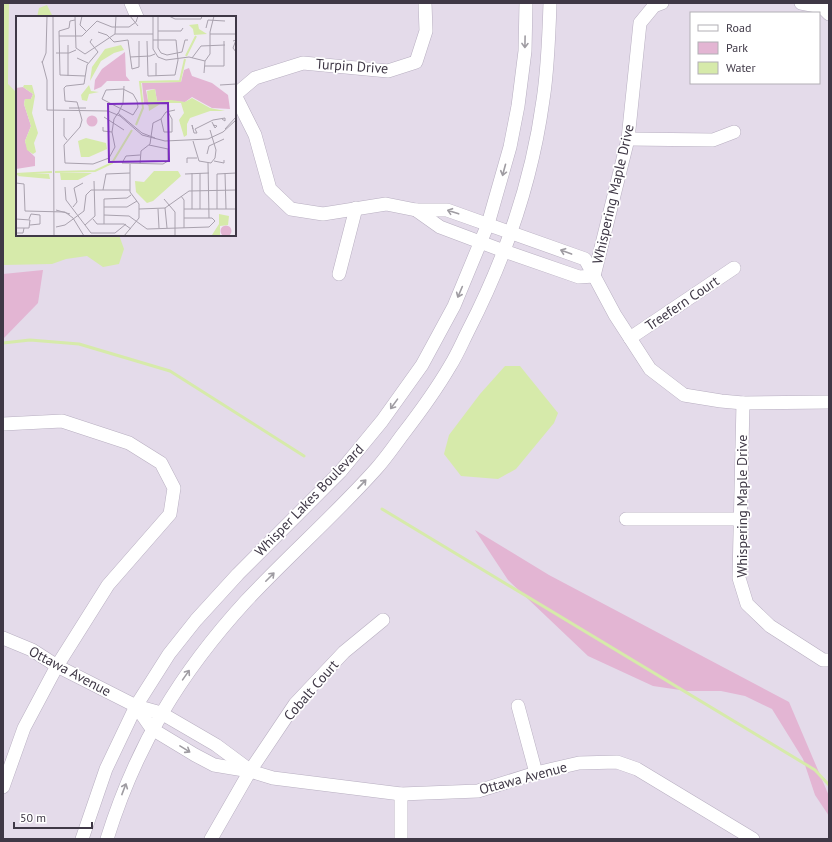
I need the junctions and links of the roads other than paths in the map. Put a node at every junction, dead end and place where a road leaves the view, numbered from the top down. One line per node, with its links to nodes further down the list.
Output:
1 (131, 3): 8 (street)
2 (425, 3): 9 (street, Turpin Drive)
3 (526, 3): 15 (street, Whisper Lakes Boulevard, one-way to 15)
4 (550, 3): 16 (street, Whisper Lakes Boulevard)
5 (662, 3): 12 (street, Whispering Maple Drive)
6 (801, 3): 7 (street)
7 (826, 8)
8 (137, 16)
9 (236, 94)
10 (236, 97): 13 (street)
11 (734, 132): 12 (street)
12 (628, 139): 21 (street, Whispering Maple Drive)
13 (356, 208): 14 (street); 20 (street)
14 (416, 210): 15 (street, one-way to 14); 17 (street)
15 (488, 224): 16 (street); 17 (street, Whisper Lakes Boulevard)
16 (511, 232): 18 (street, Whisper Lakes Boulevard); 21 (street, one-way to 16)
17 (481, 242): 18 (street); 32 (street, Whisper Lakes Boulevard, one-way to 32)
18 (504, 251): 21 (street); 34 (street, Whisper Lakes Boulevard, one-way to 18)
19 (734, 268): 22 (street, Treefern Court)
20 (339, 274)
21 (594, 276): 22 (street)
22 (630, 338): 24 (street)
23 (829, 402): 24 (street)
24 (743, 403): 27 (street, Whispering Maple Drive)
25 (3, 424): 31 (street)
26 (626, 519): 27 (street)
27 (739, 519): 30 (street, Whispering Maple Drive)
28 (383, 620): 36 (street, Cobalt Court)
29 (3, 638): 31 (street, Ottawa Avenue)
30 (829, 660)
31 (57, 666): 32 (street, Ottawa Avenue); 38 (street)
32 (136, 706): 34 (street, Ottawa Avenue); 35 (street, Ottawa Avenue); 40 (street, Whisper Lakes Boulevard)
33 (518, 706): 37 (street)
34 (161, 713): 35 (street, Whisper Lakes Boulevard); 36 (street, Ottawa Avenue)
35 (152, 729): 36 (street, Ottawa Avenue, one-way to 36); 41 (street, Whisper Lakes Boulevard, one-way to 35)
36 (250, 771): 39 (street, Ottawa Avenue); 42 (street, Cobalt Court)
37 (536, 773): 39 (street, Ottawa Avenue); 44 (street, Ottawa Avenue)
38 (3, 787)
39 (401, 794): 43 (street)
40 (82, 839)
41 (107, 839)
42 (211, 839)
43 (401, 839)
44 (753, 839)

